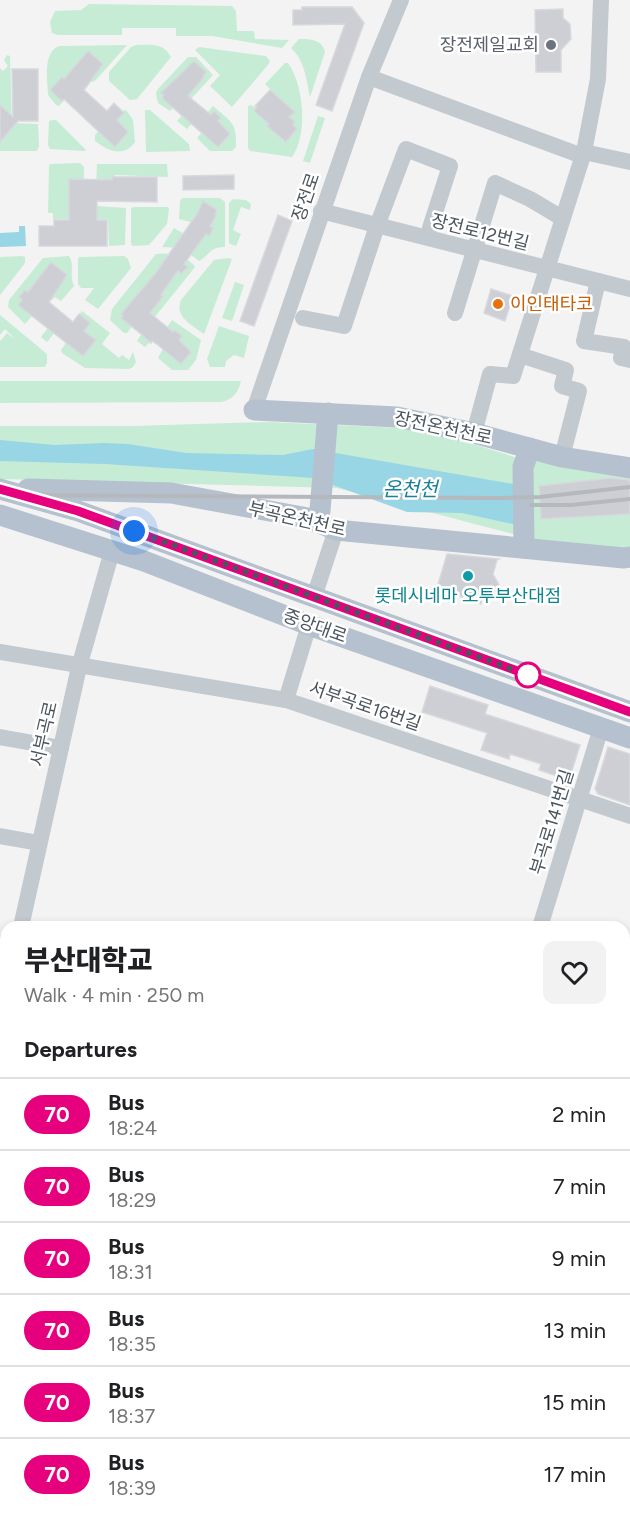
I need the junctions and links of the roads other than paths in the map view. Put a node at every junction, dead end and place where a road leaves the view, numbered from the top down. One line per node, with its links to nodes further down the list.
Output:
1 (401, 0): 3 (street, 장전로)
2 (601, 0): 4 (street)
3 (369, 77): 4 (street); 6 (street, 장전로)
4 (584, 152): 5 (street); 7 (street)
5 (630, 162)
6 (321, 211): 8 (street, 장전로12번길); 18 (street, 장전로)
7 (562, 218): 10 (street); 11 (street)
8 (377, 225): 9 (street); 10 (street, 장전로12번길); 15 (street)
9 (430, 228)
10 (474, 250): 11 (street, 장전로12번길); 14 (street)
11 (546, 269): 12 (street, 장전로12번길); 16 (street)
12 (598, 281): 13 (street, 장전로12번길); 17 (street)
13 (630, 289)
14 (456, 313)
15 (303, 318)
16 (520, 356): 20 (street); 21 (street)
17 (630, 360)
18 (254, 410): 19 (main road, 장전온천천로)
19 (328, 419): 20 (main road, 장전온천천로); 26 (main road)
20 (474, 433): 22 (main road, 장전온천천로)
21 (562, 457): 22 (main road, 장전온천천로); 23 (main road, 장전온천천로)
22 (526, 458): 27 (main road)
23 (629, 462)
24 (0, 489): 26 (main road, 부곡온천천로); 30 (main road, 중앙대로)
25 (0, 515): 28 (main road, 중앙대로)
26 (325, 523): 27 (main road, 부곡온천천로); 30 (street)
27 (524, 543): 29 (main road, 부곡온천천로)
28 (112, 551): 31 (main road, 중앙대로); 33 (street, 서부곡로)
29 (630, 557)
30 (314, 597): 35 (main road, 중앙대로)
31 (309, 625): 34 (street); 36 (main road, 중앙대로)
32 (0, 652): 33 (street, 서부곡로16번길)
33 (79, 667): 34 (street, 서부곡로16번길); 39 (street, 서부곡로)
34 (286, 700): 40 (street, 서부곡로16번길)
35 (630, 712)
36 (601, 728): 38 (main road, 중앙대로); 40 (street, 부곡로141번길)
37 (0, 737): 39 (street)
38 (630, 738)
39 (61, 748): 43 (street, 서부곡로)
40 (580, 799): 41 (street, 서부곡로16번길); 45 (street, 부곡로141번길)
41 (630, 816)
42 (0, 836): 43 (street)
43 (39, 843): 44 (street, 서부곡로)
44 (22, 921)
45 (542, 921)

